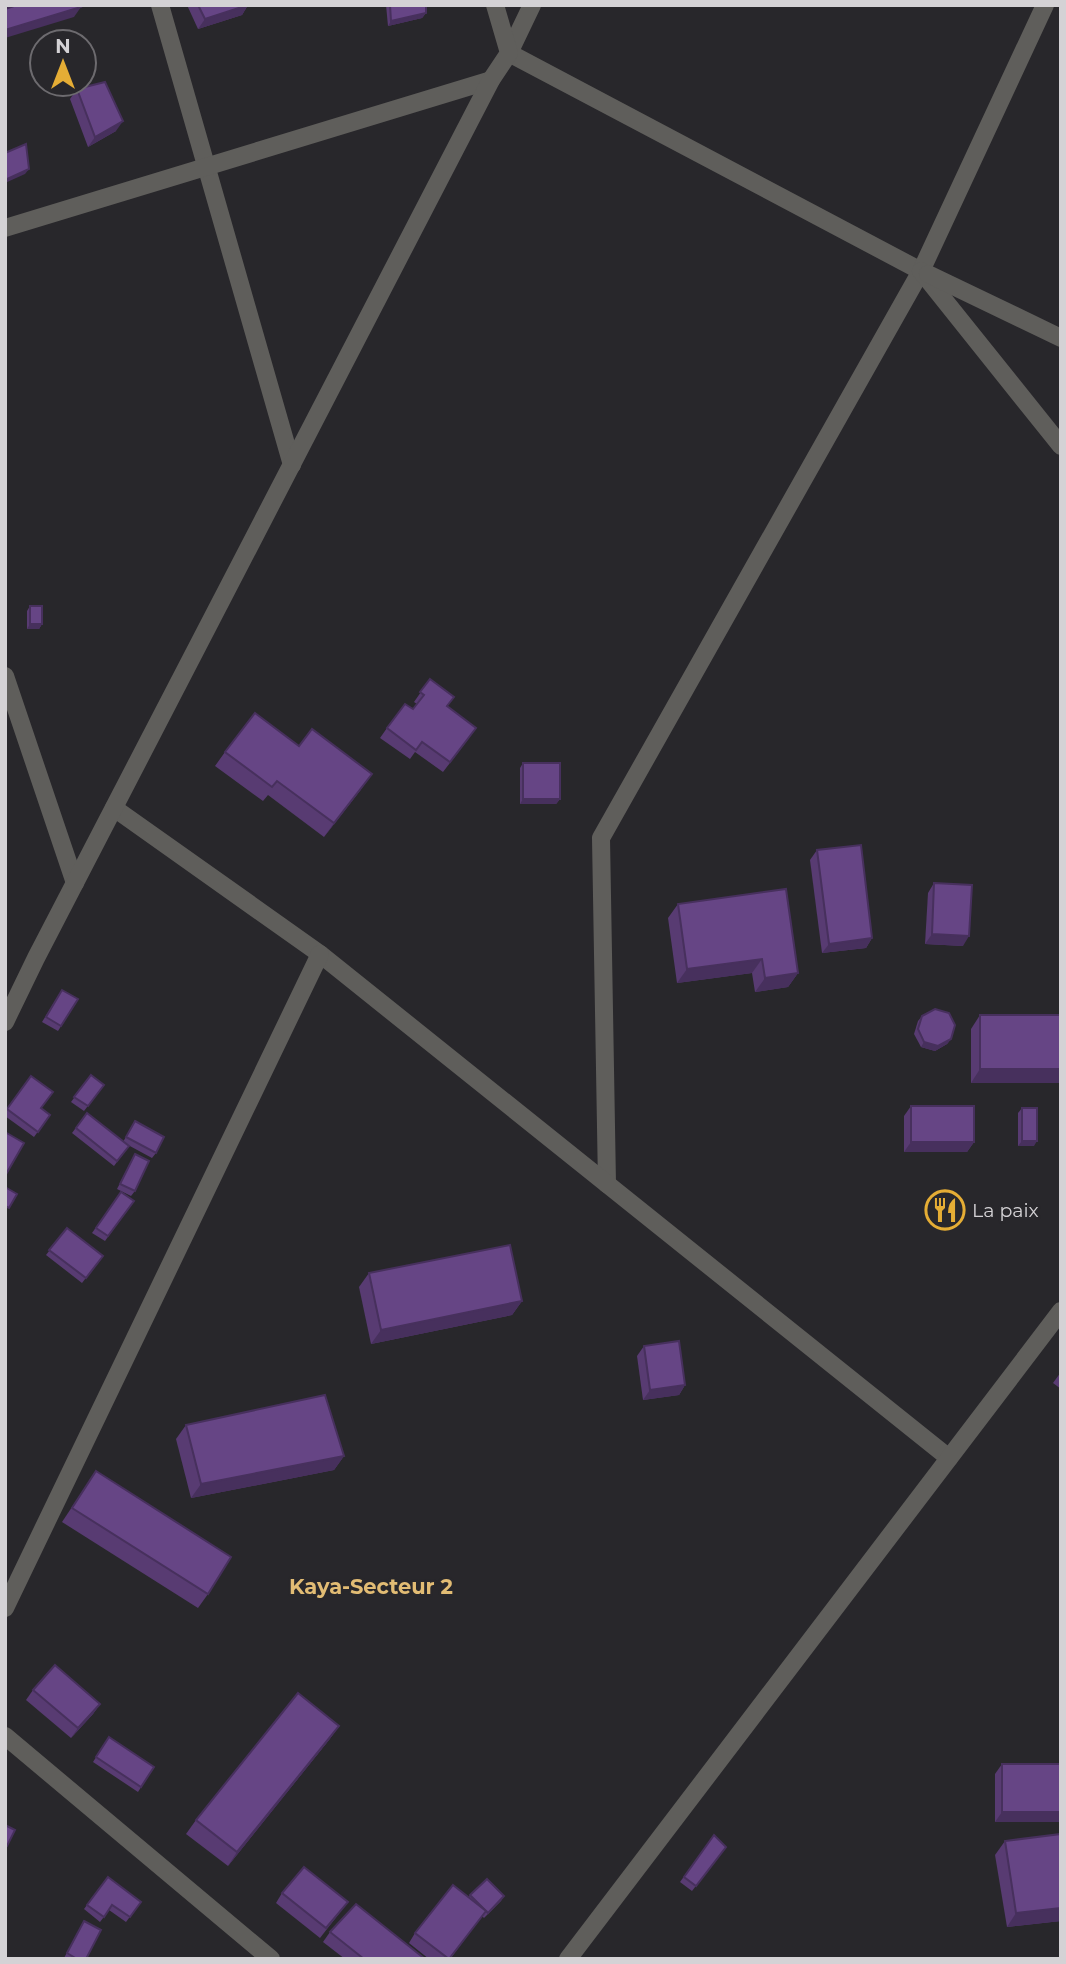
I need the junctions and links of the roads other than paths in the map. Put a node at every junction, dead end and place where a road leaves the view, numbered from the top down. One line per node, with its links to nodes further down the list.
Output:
1 (160, 5): 7 (street)
2 (495, 5): 5 (street)
3 (532, 5): 5 (street)
4 (1045, 5): 9 (street)
5 (509, 53): 6 (street); 9 (street)
6 (491, 80): 7 (street); 12 (street)
7 (206, 167): 8 (street); 12 (street)
8 (5, 228)
9 (922, 271): 10 (street); 11 (street); 18 (street)
10 (1061, 338)
11 (1061, 446)
12 (292, 465): 14 (street)
13 (5, 676): 15 (street)
14 (114, 808): 15 (street); 16 (street)
15 (75, 883): 17 (street)
16 (320, 954): 18 (street); 21 (street)
17 (5, 1021)
18 (607, 1184): 20 (street)
19 (1061, 1311): 20 (street)
20 (949, 1458): 24 (street)
21 (5, 1608)
22 (5, 1736): 23 (street)
23 (271, 1959)
24 (568, 1959)

